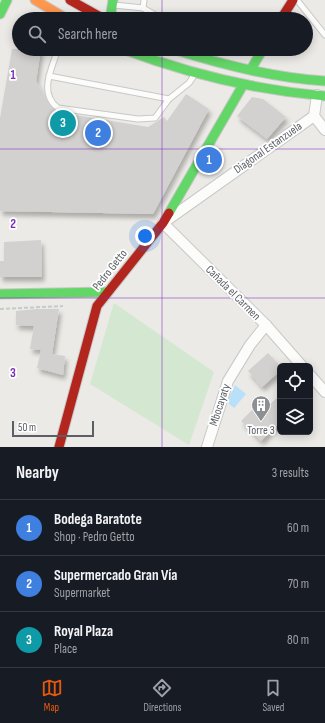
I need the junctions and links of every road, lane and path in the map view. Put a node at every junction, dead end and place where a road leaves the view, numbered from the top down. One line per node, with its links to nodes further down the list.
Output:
1 (7, 0): 15 (main road)
2 (35, 0): 9 (main road)
3 (70, 0): 10 (main road)
4 (144, 0): 8 (lane)
5 (293, 0): 13 (main road)
6 (297, 0): 14 (lane)
7 (113, 2): 8 (lane); 11 (main road)
8 (144, 8): 12 (lane)
9 (55, 12)
10 (91, 12)
11 (111, 12)
12 (151, 12)
13 (286, 12)
14 (307, 12)
15 (0, 14)
16 (313, 20): 17 (lane)
17 (325, 35)
18 (56, 56): 24 (lane)
19 (143, 56): 23 (main road)
20 (195, 56): 22 (main road)
21 (259, 56): 22 (main road)
22 (251, 70): 25 (main road)
23 (194, 74): 26 (main road); 28 (lane)
24 (49, 76): 28 (lane); 28 (lane)
25 (325, 81)
26 (243, 85): 27 (main road); 31 (main road, Pedro Getto)
27 (321, 95): 29 (street)
28 (170, 99)
29 (314, 116): 30 (street); 31 (street, Diagonal Estanzuela)
30 (325, 130)
31 (163, 223): 32 (main road, Pedro Getto); 36 (street, Cañada el Carmen)
32 (108, 292): 33 (main road); 40 (main road, Pedro Getto)
33 (0, 294)
34 (64, 306): 35 (path)
35 (0, 309)
36 (266, 326): 37 (street, Cañada el Carmen); 41 (street, Mbocayaty)
37 (299, 363)
38 (313, 378): 39 (street)
39 (325, 392)
40 (59, 447)
41 (207, 447)

